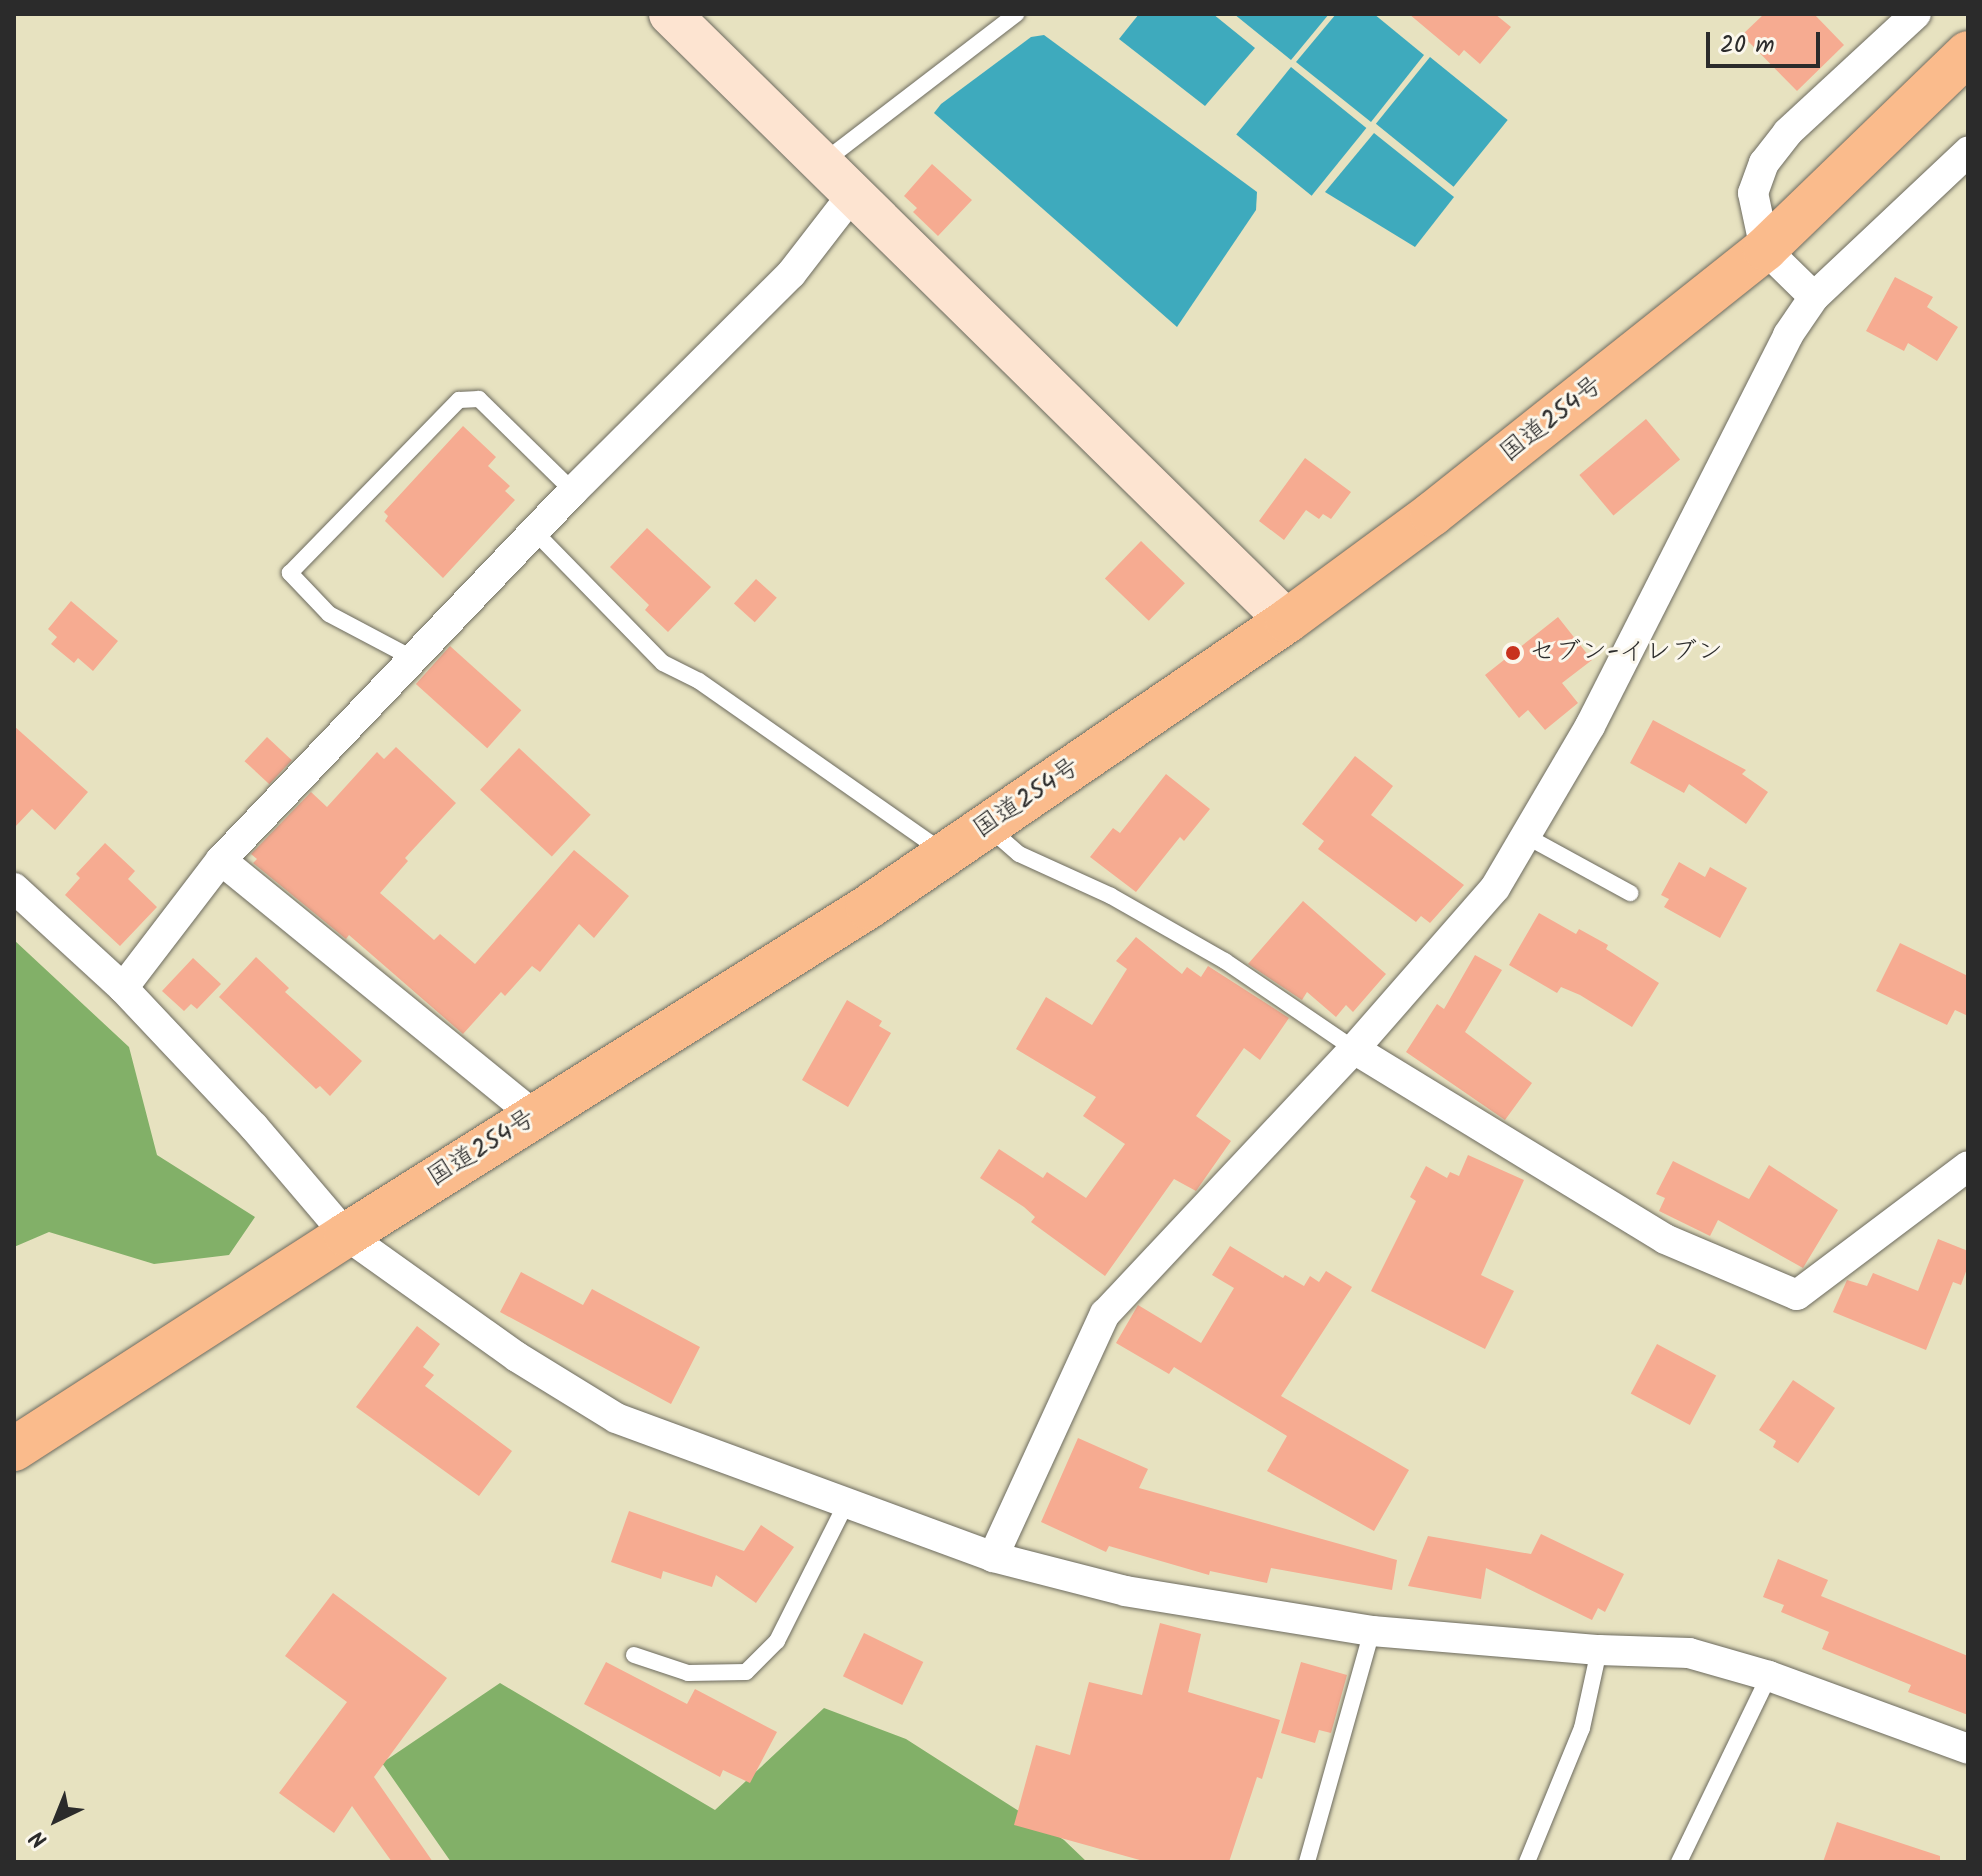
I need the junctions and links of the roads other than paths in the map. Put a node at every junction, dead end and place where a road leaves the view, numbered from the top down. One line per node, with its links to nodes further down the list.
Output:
1 (670, 14): 6 (street)
2 (1016, 14): 6 (lane)
3 (1916, 14): 8 (street)
4 (1968, 53): 8 (highway, 国道254号)
5 (1968, 152): 9 (street)
6 (821, 164): 7 (street)
7 (852, 195): 10 (street); 12 (street)
8 (1765, 249): 9 (street); 12 (highway, 国道254号)
9 (1814, 297): 15 (street)
10 (573, 491): 11 (street); 13 (lane)
11 (535, 532): 13 (street); 16 (lane)
12 (1287, 621): 14 (highway, 国道254号)
13 (414, 659): 17 (street)
14 (987, 826): 16 (highway, 国道254号); 21 (lane)
15 (1526, 836): 19 (lane); 21 (street)
16 (947, 854): 22 (highway, 国道254号)
17 (221, 860): 20 (street); 22 (street)
18 (14, 888): 20 (street)
19 (1630, 893)
20 (123, 988): 24 (street)
21 (1354, 1049): 23 (street); 27 (street)
22 (535, 1116): 24 (highway, 国道254号)
23 (1968, 1166)
24 (346, 1235): 25 (highway, 国道254号); 26 (street)
25 (14, 1449)
26 (847, 1502): 27 (street); 30 (lane)
27 (993, 1557): 28 (street)
28 (1372, 1631): 29 (street); 33 (lane)
29 (1599, 1650): 31 (street); 34 (lane)
30 (634, 1655)
31 (1769, 1676): 32 (street); 35 (lane)
32 (1968, 1749)
33 (1307, 1862)
34 (1527, 1862)
35 (1679, 1862)

